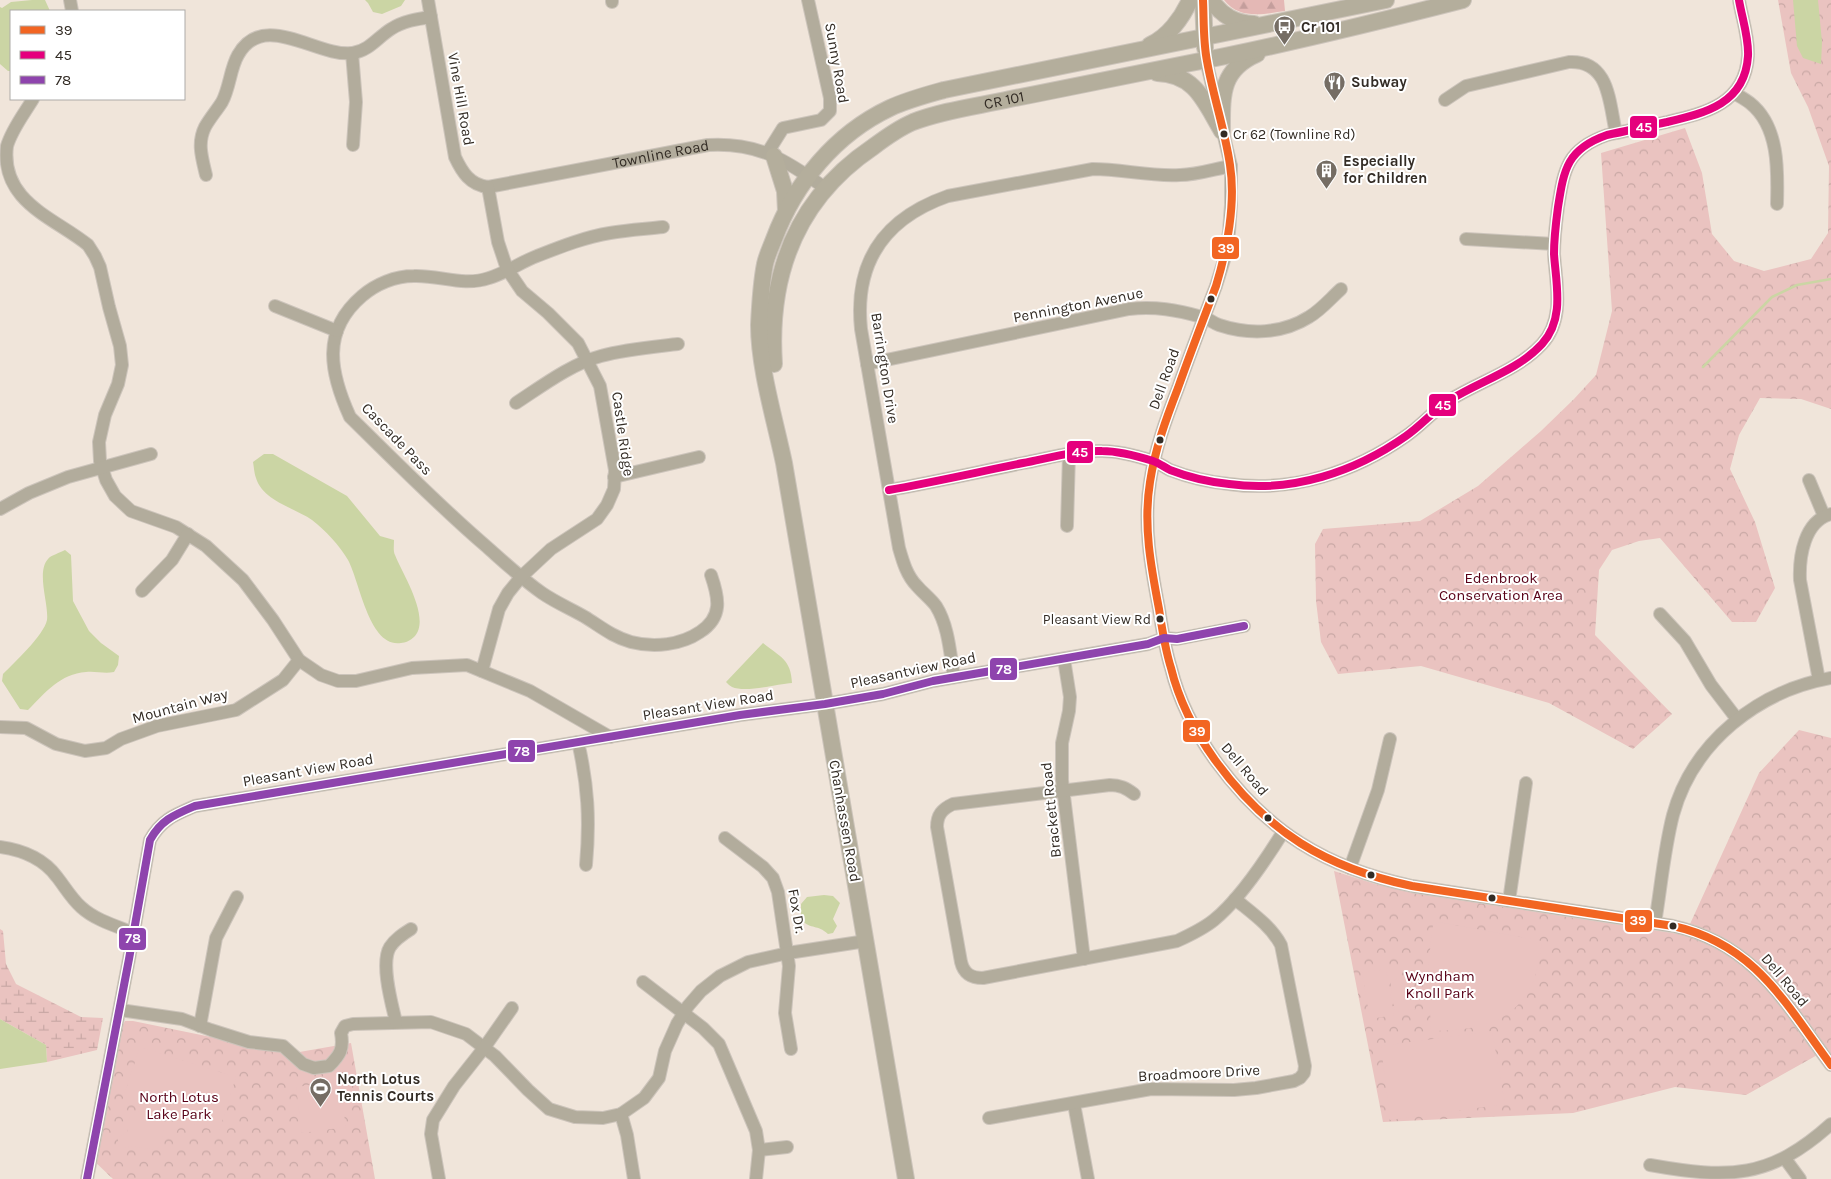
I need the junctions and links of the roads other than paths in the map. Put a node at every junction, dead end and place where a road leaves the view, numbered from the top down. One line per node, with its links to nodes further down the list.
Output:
1 (428, 0): 9 (street, Vine Hill Road)
2 (808, 0): 24 (street, Sunny Road)
3 (1190, 0): 13 (main road, CR 101)
4 (1203, 0): 11 (main road)
5 (1211, 0): 10 (main road)
6 (1386, 0): 10 (main road)
7 (1463, 0): 12 (main road)
8 (1739, 0): 17 (street)
9 (431, 17): 14 (street); 28 (street, Vine Hill Road)
10 (1269, 24): 11 (main road)
11 (1204, 37): 13 (main road, CR 101); 15 (main road)
12 (1274, 46): 15 (main road); 20 (main road)
13 (1136, 51): 27 (main road, CR 101)
14 (352, 53): 23 (street); 26 (street)
15 (1206, 60): 16 (main road, CR 101 / CR 101); 20 (street, Dell Road)
16 (1132, 74): 20 (main road); 29 (main road, CR 101 / CR 101)
17 (1734, 93): 21 (street); 30 (street)
18 (32, 100): 22 (street)
19 (1445, 100): 21 (street)
20 (1222, 131): 25 (street, Dell Road)
21 (1616, 133): 34 (street)
22 (4, 142): 49 (street)
23 (353, 145)
24 (771, 154): 27 (street, Townline Road); 28 (street, Townline Road); 31 (main road)
25 (1230, 166): 38 (street, Dell Road); 42 (street, Barrington Drive)
26 (206, 175)
27 (807, 176): 29 (street, Townline Road); 31 (main road)
28 (488, 187): 35 (street, Castle Ridge)
29 (825, 188): 48 (main road, CR 101)
30 (1777, 204)
31 (786, 211): 48 (main road)
32 (663, 227): 35 (street, Cascade Pass)
33 (1466, 239): 34 (street)
34 (1554, 244): 47 (street)
35 (508, 269): 39 (street, Cascade Pass); 41 (street, Castle Ridge)
36 (1340, 289): 38 (street, Pennington Avenue)
37 (275, 306): 39 (street)
38 (1204, 317): 42 (street, Pennington Avenue); 47 (street, Dell Road)
39 (337, 330): 58 (street, Cascade Pass)
40 (678, 344): 41 (street)
41 (589, 361): 43 (street); 50 (street, Castle Ridge)
42 (867, 364): 52 (street, Barrington Drive)
43 (516, 404)
44 (151, 454): 49 (street)
45 (1069, 454): 47 (street); 52 (street); 55 (street)
46 (698, 457): 50 (street)
47 (1153, 462): 62 (street, Dell Road)
48 (784, 463): 68 (main road, Chanhassen Road)
49 (102, 468): 53 (street); 56 (street)
50 (614, 477): 58 (street, Castle Ridge)
51 (1809, 480): 54 (street)
52 (889, 490): 66 (street, Barrington Drive)
53 (0, 509)
54 (1828, 515): 67 (street)
55 (1067, 526)
56 (188, 534): 59 (street); 64 (street)
57 (711, 575): 58 (street, Cascade Pass)
58 (520, 577): 65 (street, Castle Ridge)
59 (142, 591)
60 (1660, 614): 69 (street)
61 (1244, 626): 62 (street, Pleasantview Road)
62 (1164, 638): 63 (street, Pleasantview Road); 77 (street, Dell Road)
63 (1064, 659): 66 (street, Pleasantview Road); 75 (street, Brackett Road)
64 (299, 660): 65 (street); 70 (street, Mountain Way)
65 (482, 671): 71 (street)
66 (954, 678): 68 (street, Pleasantview Road)
67 (1825, 679): 69 (street)
68 (825, 704): 71 (street, Pleasant View Road); 88 (main road, Chanhassen Road)
69 (1737, 719): 85 (street)
70 (0, 727)
71 (610, 737): 73 (street, Pleasant View Road)
72 (1390, 739): 81 (street)
73 (578, 742): 80 (street); 87 (street, Pleasant View Road)
74 (1526, 782): 84 (street)
75 (1063, 791): 76 (street); 90 (street, Brackett Road); 90 (street)
76 (1134, 794)
77 (1283, 832): 81 (street, Dell Road); 83 (street)
78 (725, 838): 89 (street, Fox Dr.)
79 (0, 846): 87 (street)
80 (586, 865)
81 (1350, 868): 84 (street, Dell Road)
82 (237, 897): 96 (street)
83 (1235, 899): 90 (street); 100 (street, Broadmoore Drive)
84 (1509, 901): 85 (street, Dell Road)
85 (1655, 923): 99 (street, Dell Road)
86 (411, 929): 95 (street)
87 (134, 932): 93 (street, Pleasant View Road)
88 (866, 941): 89 (street); 112 (main road, Chanhassen Road)
89 (788, 953): 94 (street); 98 (street, Fox Dr.)
90 (1084, 959)
91 (642, 982): 94 (street)
92 (512, 1008): 97 (street)
93 (120, 1010): 96 (street); 108 (street, Pleasant View Road)
94 (683, 1014): 101 (street); 105 (street)
95 (396, 1022): 96 (street); 97 (street)
96 (200, 1026)
97 (484, 1048): 101 (street); 109 (street)
98 (791, 1049)
99 (1831, 1065)
100 (1074, 1104): 102 (street, Broadmoore Drive); 113 (street)
101 (621, 1114): 110 (street)
102 (988, 1118)
103 (1831, 1124): 106 (street)
104 (787, 1147): 105 (street)
105 (759, 1150): 111 (street)
106 (1786, 1160): 107 (street); 114 (street)
107 (1650, 1165)
108 (87, 1179)
109 (439, 1179)
110 (634, 1179)
111 (756, 1179)
112 (906, 1179)
113 (1088, 1179)
114 (1800, 1179)

